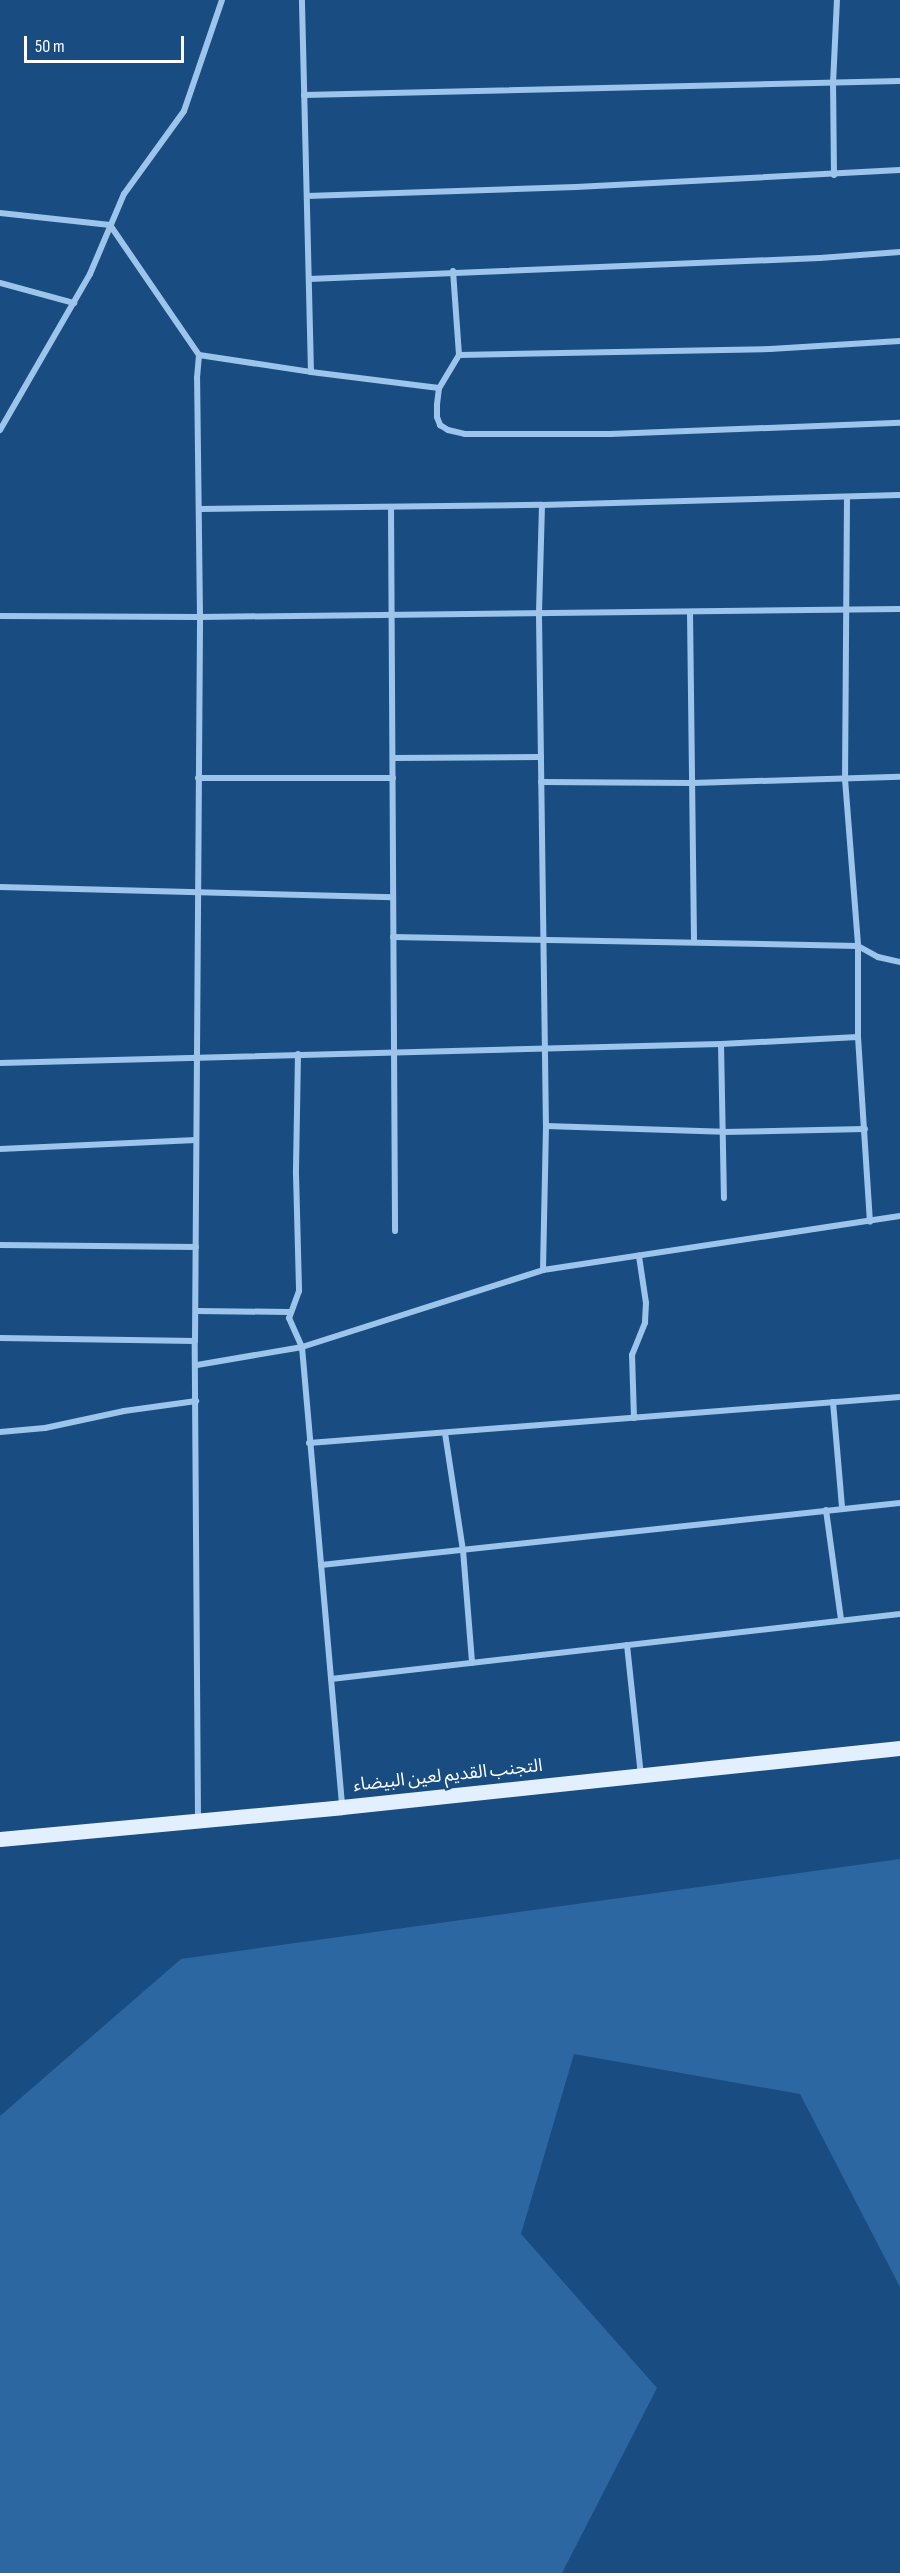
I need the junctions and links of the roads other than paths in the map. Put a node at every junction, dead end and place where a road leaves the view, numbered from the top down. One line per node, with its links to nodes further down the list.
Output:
1 (222, 0): 11 (street)
2 (302, 0): 6 (street)
3 (837, 0): 5 (street)
4 (900, 81): 5 (street)
5 (833, 84): 6 (street); 8 (street)
6 (304, 95): 9 (street)
7 (900, 170): 8 (street)
8 (834, 175): 9 (street)
9 (307, 196): 14 (street)
10 (0, 213): 11 (street)
11 (110, 225): 16 (street); 18 (street)
12 (900, 252): 13 (street)
13 (453, 271): 14 (street); 19 (street)
14 (309, 279): 20 (street)
15 (0, 283): 16 (street)
16 (74, 303): 23 (street)
17 (900, 341): 19 (street)
18 (199, 355): 20 (street); 28 (street)
19 (459, 355): 21 (street)
20 (311, 372): 21 (street)
21 (439, 388): 22 (street)
22 (900, 423)
23 (0, 430)
24 (900, 495): 25 (street)
25 (847, 496): 26 (street); 30 (street)
26 (542, 506): 27 (street); 32 (street)
27 (391, 507): 28 (street); 34 (street)
28 (200, 509): 35 (street)
29 (900, 609): 30 (street)
30 (844, 610): 31 (street); 41 (street)
31 (690, 612): 32 (street); 43 (street)
32 (540, 615): 34 (street); 36 (street)
33 (0, 616): 35 (street)
34 (393, 616): 35 (street); 37 (street)
35 (200, 617): 39 (street)
36 (541, 757): 37 (street); 42 (street)
37 (393, 758): 40 (street)
38 (900, 777): 41 (street)
39 (198, 778): 40 (street); 45 (street)
40 (393, 778): 46 (street)
41 (845, 779): 43 (street); 50 (street)
42 (541, 782): 43 (street); 48 (street)
43 (692, 783): 49 (street)
44 (0, 887): 45 (street)
45 (198, 894): 46 (street); 57 (street)
46 (393, 897): 47 (street)
47 (393, 937): 48 (street); 55 (street)
48 (543, 939): 49 (street); 54 (street)
49 (694, 942): 50 (street)
50 (858, 946): 51 (street); 52 (street)
51 (900, 962)
52 (858, 1037): 53 (street); 60 (street)
53 (721, 1044): 54 (street); 61 (street)
54 (544, 1047): 55 (street); 59 (street)
55 (394, 1053): 56 (street); 67 (street)
56 (298, 1054): 57 (street); 73 (street)
57 (197, 1057): 58 (street); 62 (street)
58 (0, 1063)
59 (546, 1126): 61 (street); 71 (street)
60 (865, 1129): 61 (street); 66 (street)
61 (723, 1132): 64 (street)
62 (196, 1140): 63 (street); 69 (street)
63 (0, 1149)
64 (724, 1198)
65 (900, 1216): 66 (street)
66 (870, 1222): 70 (street)
67 (395, 1231)
68 (0, 1245): 69 (street)
69 (196, 1247): 72 (street)
70 (639, 1256): 71 (street); 81 (street)
71 (543, 1270): 76 (street)
72 (195, 1311): 73 (street); 75 (street)
73 (289, 1312): 76 (street)
74 (0, 1338): 75 (street)
75 (195, 1341): 77 (street)
76 (302, 1347): 77 (street); 84 (street)
77 (197, 1365): 79 (street)
78 (900, 1397): 80 (street)
79 (196, 1401): 82 (street); 98 (street)
80 (833, 1402): 81 (street); 86 (street)
81 (634, 1418): 83 (street)
82 (0, 1432)
83 (445, 1433): 84 (street); 88 (street)
84 (309, 1443): 89 (street)
85 (900, 1503): 86 (street)
86 (842, 1508): 87 (street)
87 (826, 1510): 88 (street); 91 (street)
88 (462, 1550): 89 (street); 93 (street)
89 (321, 1565): 94 (street)
90 (900, 1614): 91 (street)
91 (842, 1620): 92 (street)
92 (627, 1645): 93 (street); 96 (street)
93 (472, 1663): 94 (street)
94 (331, 1679): 97 (street)
95 (900, 1748): 96 (main road, التجنب القديم لعين البيضاء)
96 (641, 1775): 97 (main road, التجنب القديم لعين البيضاء)
97 (342, 1807): 98 (main road, التجنب القديم لعين البيضاء)
98 (198, 1822): 99 (main road, التجنب القديم لعين البيضاء)
99 (0, 1839)

